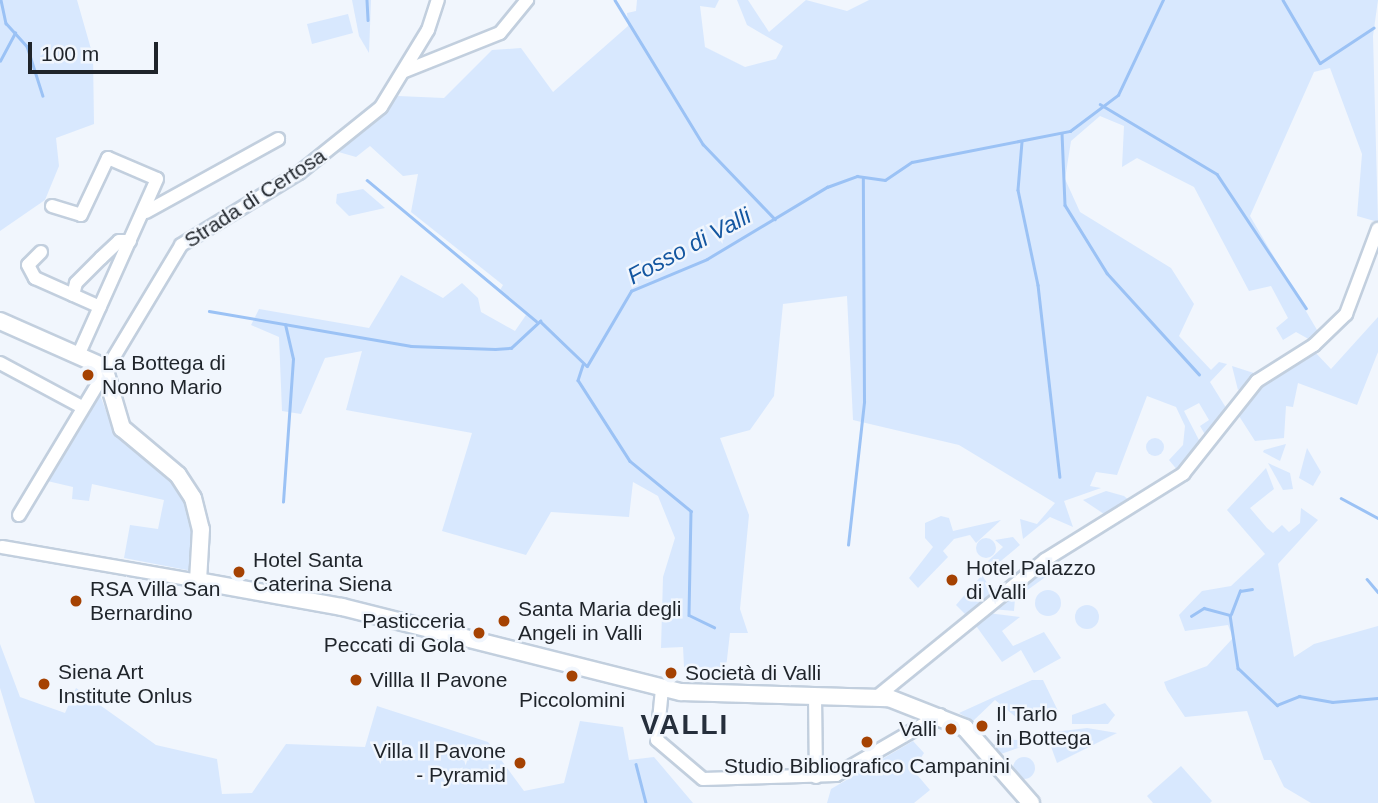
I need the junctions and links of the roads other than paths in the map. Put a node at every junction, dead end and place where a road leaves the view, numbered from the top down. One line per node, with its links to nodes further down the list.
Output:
1 (438, 0): 3 (street, Strada di Certosa)
2 (527, 0): 3 (street)
3 (405, 71): 15 (street, Strada di Certosa)
4 (278, 139): 6 (street)
5 (52, 206): 6 (street)
6 (146, 212): 8 (street)
7 (1378, 229): 21 (street)
8 (130, 241): 10 (street); 11 (street)
9 (41, 253): 10 (street)
10 (73, 295): 11 (street)
11 (100, 307): 13 (street)
12 (0, 321): 13 (main road)
13 (79, 353): 15 (main road)
14 (0, 363): 16 (street)
15 (105, 369): 16 (street, Strada di Certosa); 19 (main road)
16 (80, 411): 17 (street, Strada di Certosa)
17 (19, 515)
18 (5, 547): 19 (street)
19 (198, 582): 20 (main road)
20 (662, 688): 22 (main road); 24 (street)
21 (879, 695): 22 (main road); 23 (main road)
22 (815, 696): 24 (street)
23 (941, 714): 24 (street); 25 (main road)
24 (816, 778)
25 (1031, 803)

